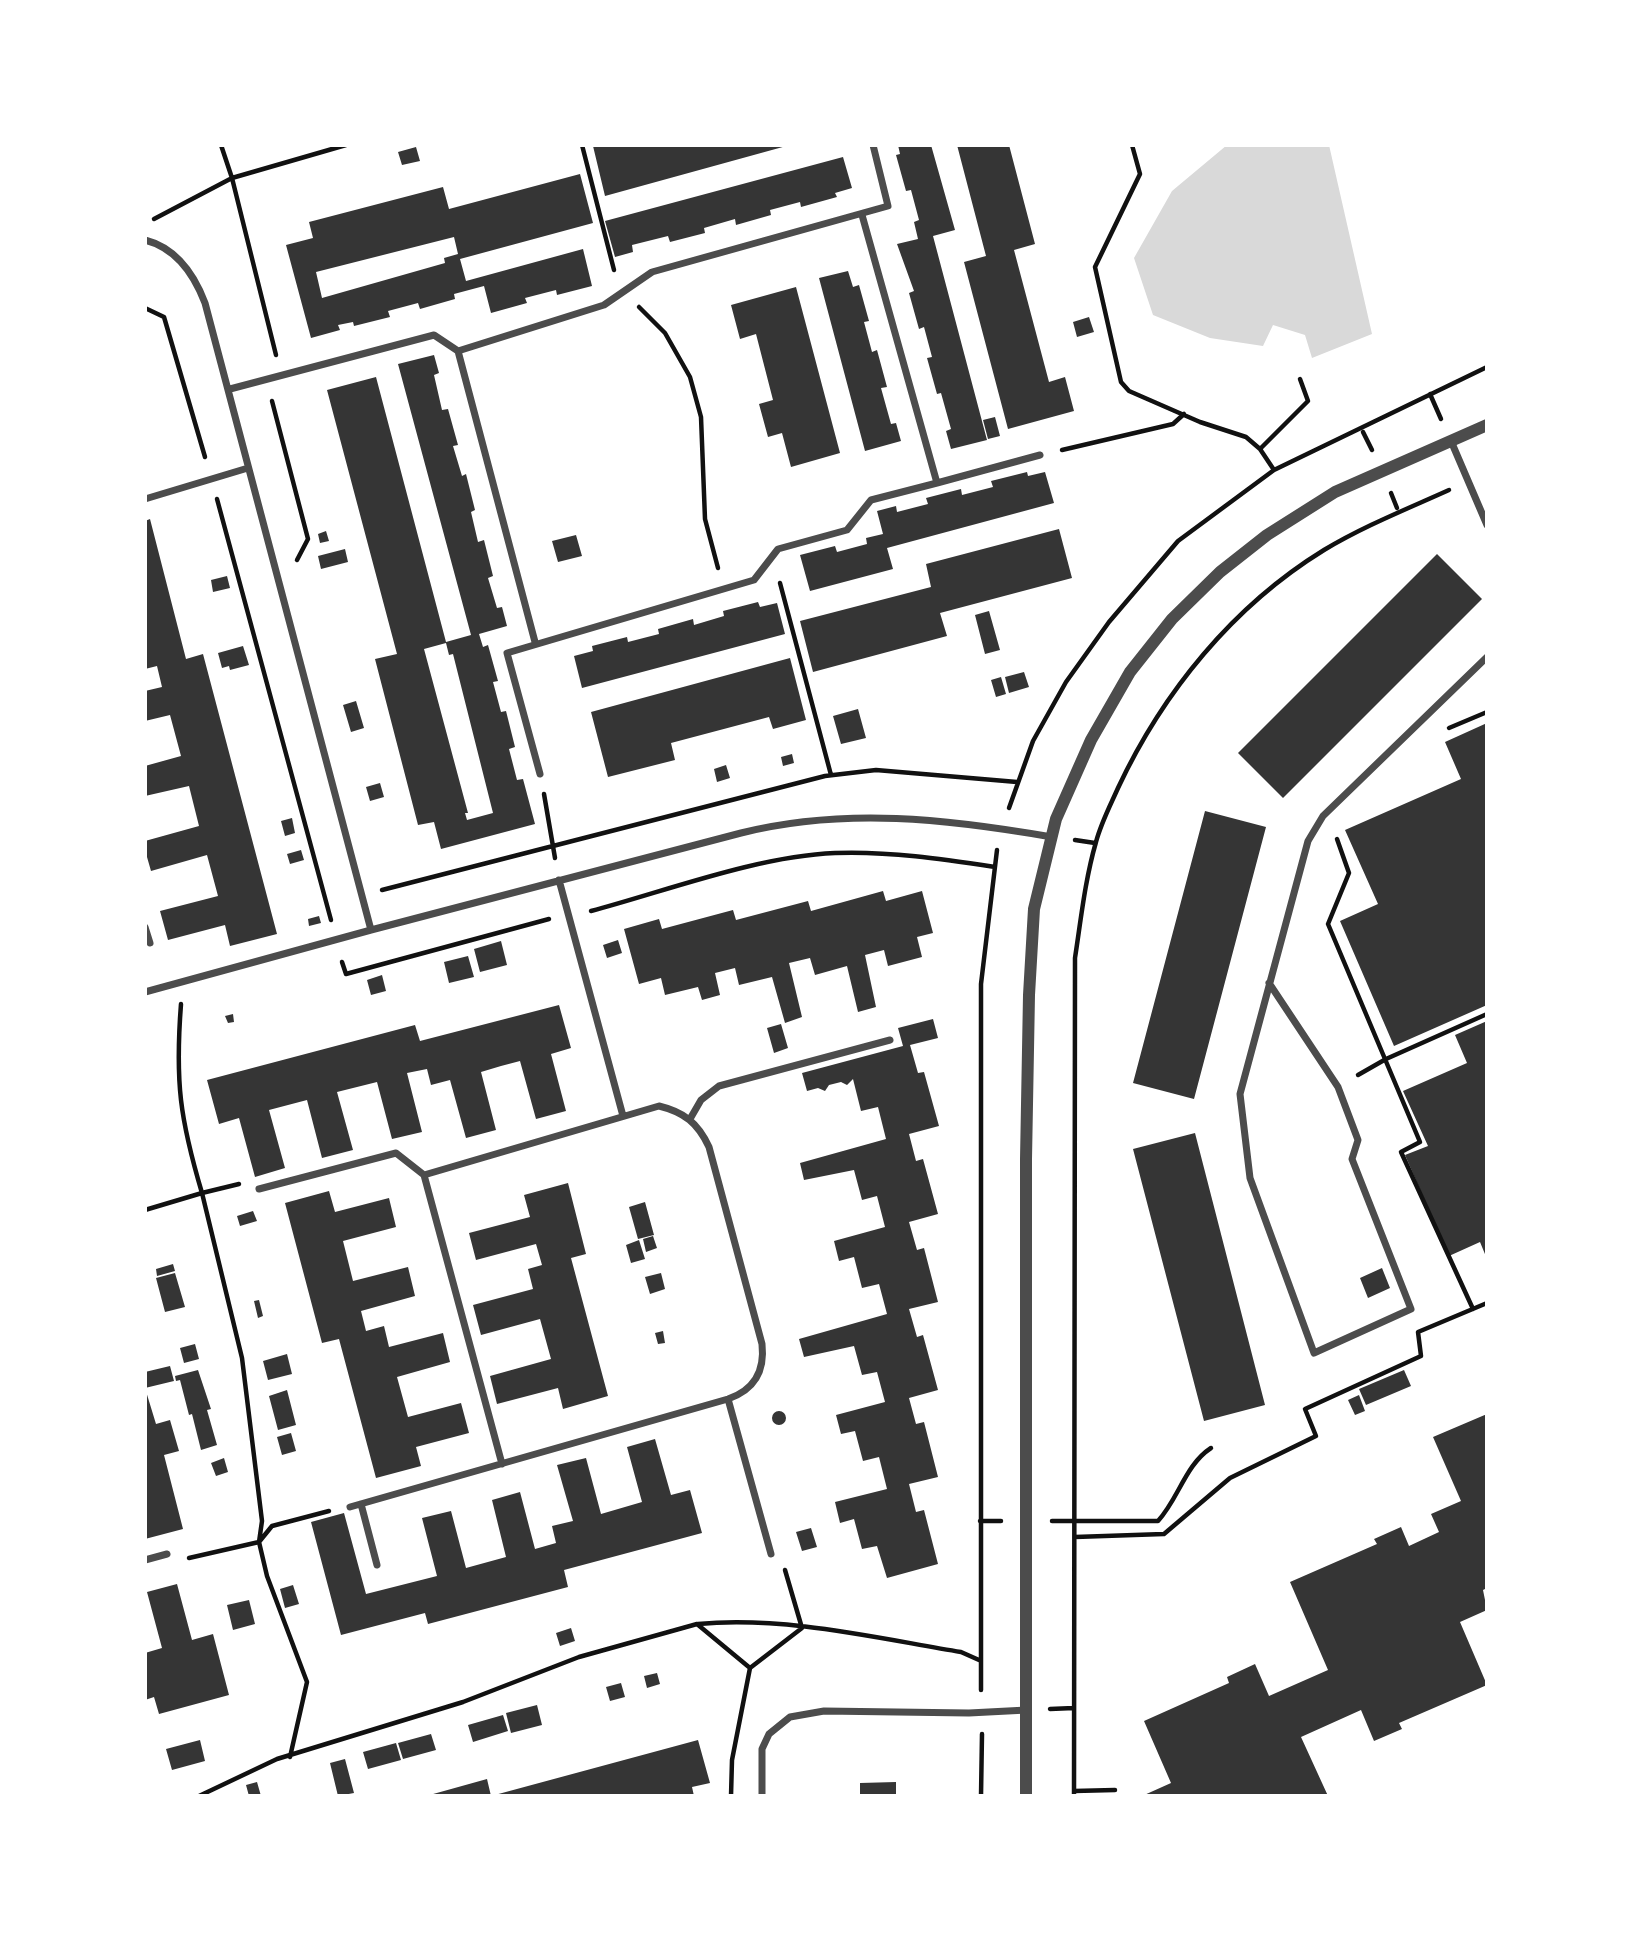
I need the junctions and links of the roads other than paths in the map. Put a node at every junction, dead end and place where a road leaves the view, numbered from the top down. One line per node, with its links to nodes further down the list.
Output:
1 (873, 145): 2 (street)
2 (862, 215): 4 (street); 10 (street)
3 (145, 240): 5 (street)
4 (458, 351): 5 (street); 13 (street)
5 (230, 389): 9 (street)
6 (1487, 425): 7 (street)
7 (1451, 441): 12 (street); 16 (street)
8 (1040, 455): 10 (street)
9 (248, 468): 11 (street); 19 (street)
10 (937, 483): 13 (street)
11 (145, 499)
12 (1487, 525)
13 (535, 642): 15 (street)
14 (1487, 657): 21 (street)
15 (540, 774)
16 (1052, 837): 17 (street); 36 (street)
17 (559, 880): 19 (street); 24 (street)
18 (145, 927): 20 (street)
19 (372, 930): 22 (street)
20 (150, 943)
21 (1269, 983): 21 (street)
22 (145, 992)
23 (890, 1040): 25 (street)
24 (623, 1116): 25 (street); 26 (street)
25 (690, 1119): 28 (street)
26 (424, 1175): 27 (street); 29 (street)
27 (259, 1189)
28 (728, 1399): 29 (street); 33 (street)
29 (502, 1464): 30 (street)
30 (361, 1504): 31 (street); 35 (street)
31 (350, 1507)
32 (167, 1554): 34 (street)
33 (771, 1554)
34 (145, 1560)
35 (377, 1565)
36 (1027, 1710): 37 (street); 38 (street)
37 (762, 1796)
38 (1026, 1796)

